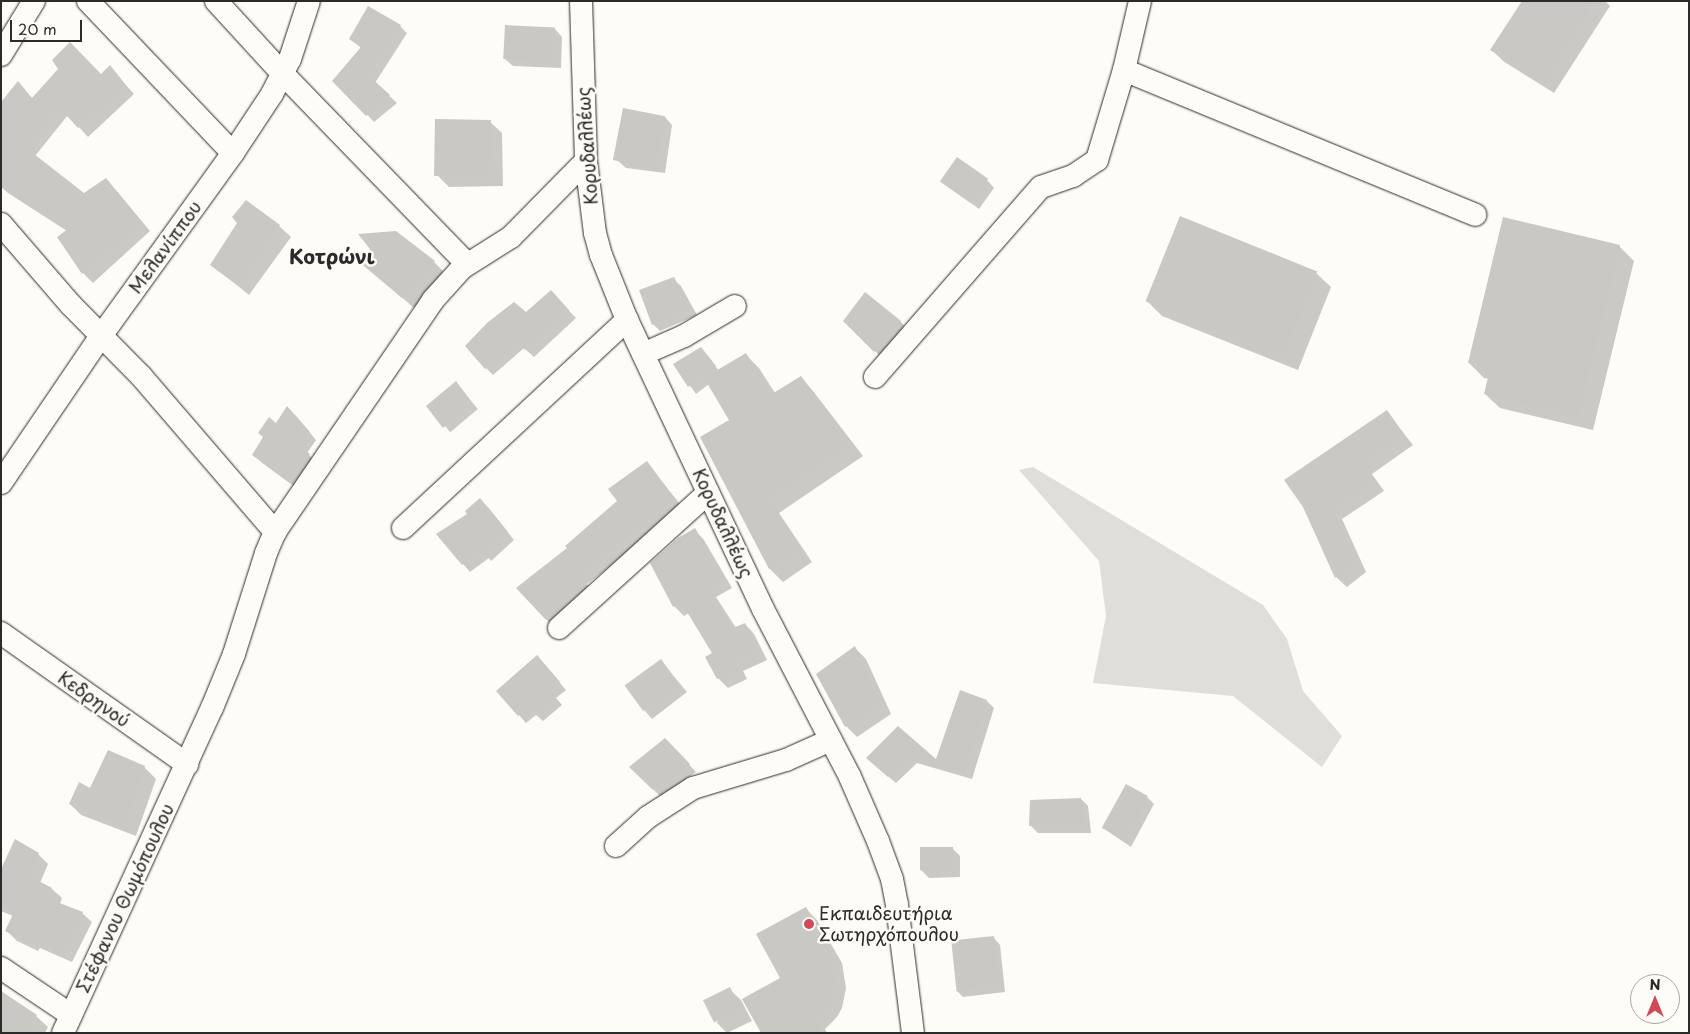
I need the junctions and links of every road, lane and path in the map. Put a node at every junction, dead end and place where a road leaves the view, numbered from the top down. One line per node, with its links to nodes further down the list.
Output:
1 (34, 1): 7 (street)
2 (88, 1): 10 (street)
3 (216, 1): 9 (street)
4 (309, 1): 9 (street, Μελανίππου)
5 (581, 1): 11 (street, Κορυδαλλέως)
6 (1140, 1): 8 (street)
7 (1, 55)
8 (1124, 70): 12 (street); 19 (street)
9 (283, 74): 10 (street, Μελανίππου); 14 (street)
10 (233, 153): 17 (street, Μελανίππου)
11 (586, 161): 14 (street, Στέφανου Θωμόπουλου); 16 (street, Κορυδαλλέως)
12 (1475, 215)
13 (1, 224): 17 (street)
14 (467, 264): 23 (street, Στέφανου Θωμόπουλου)
15 (735, 306): 18 (street)
16 (627, 320): 18 (street, Κορυδαλλέως); 22 (street)
17 (101, 336): 20 (street, Μελανίππου); 23 (street)
18 (643, 354): 21 (street, Κορυδαλλέως)
19 (875, 377)
20 (1, 483)
21 (708, 493): 24 (street); 26 (street, Κορυδαλλέως)
22 (403, 528)
23 (275, 532): 27 (street, Στέφανου Θωμόπουλου)
24 (559, 628)
25 (1, 634): 27 (street, Κεδρηνού)
26 (831, 740): 28 (street); 31 (street, Κορυδαλλέως)
27 (187, 764): 30 (street, Στέφανου Θωμόπουλου)
28 (616, 846)
29 (1, 968): 30 (street)
30 (67, 1024)
31 (913, 1033)

